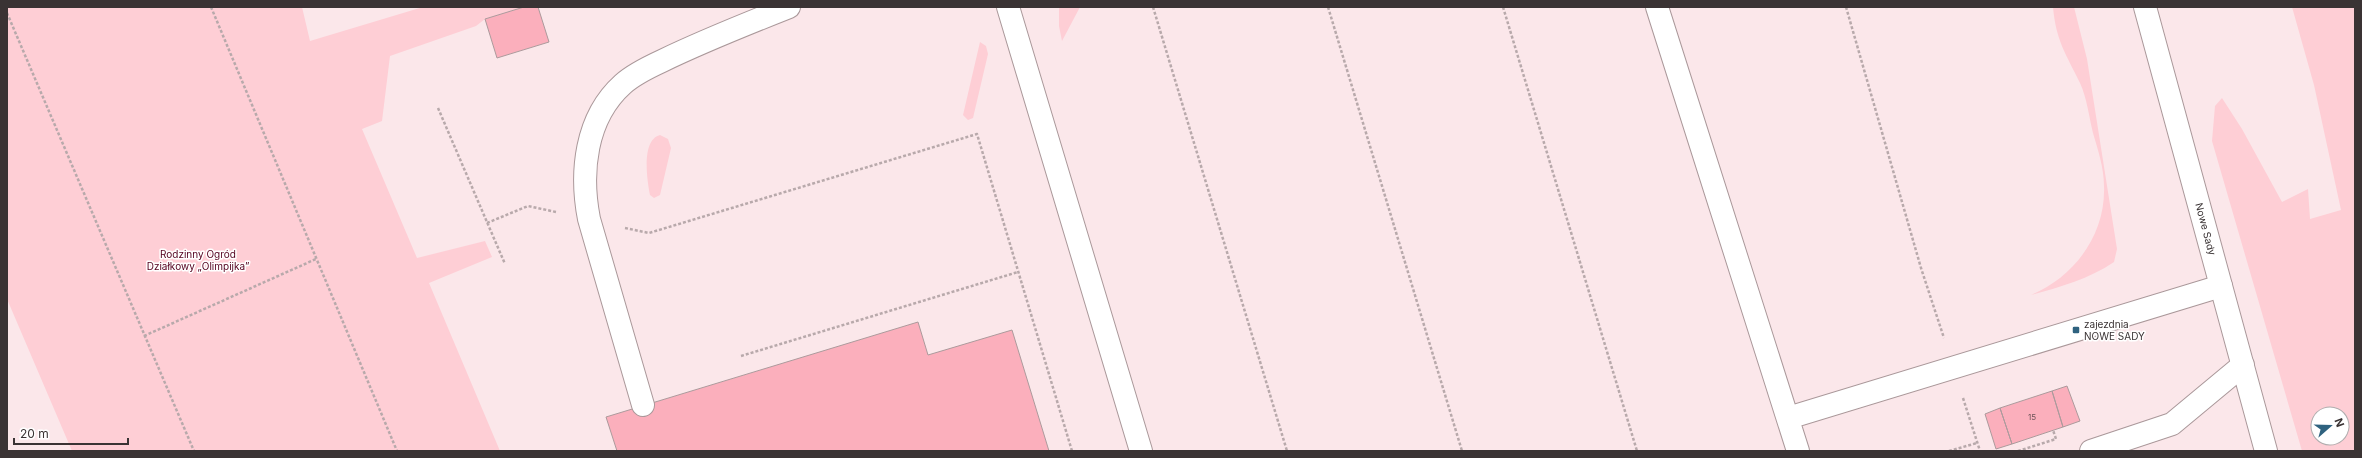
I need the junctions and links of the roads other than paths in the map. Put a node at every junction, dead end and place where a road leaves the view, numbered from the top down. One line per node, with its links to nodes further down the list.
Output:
1 (789, 7): 7 (street)
2 (1008, 7): 9 (street)
3 (1658, 7): 8 (street)
4 (2145, 7): 5 (street, Nowe Sady)
5 (2221, 286): 6 (street, Nowe Sady); 8 (street)
6 (2243, 365): 11 (street); 12 (street, Nowe Sady)
7 (643, 405)
8 (1788, 418): 10 (street)
9 (1140, 451)
10 (1798, 451)
11 (2091, 451)
12 (2266, 451)

